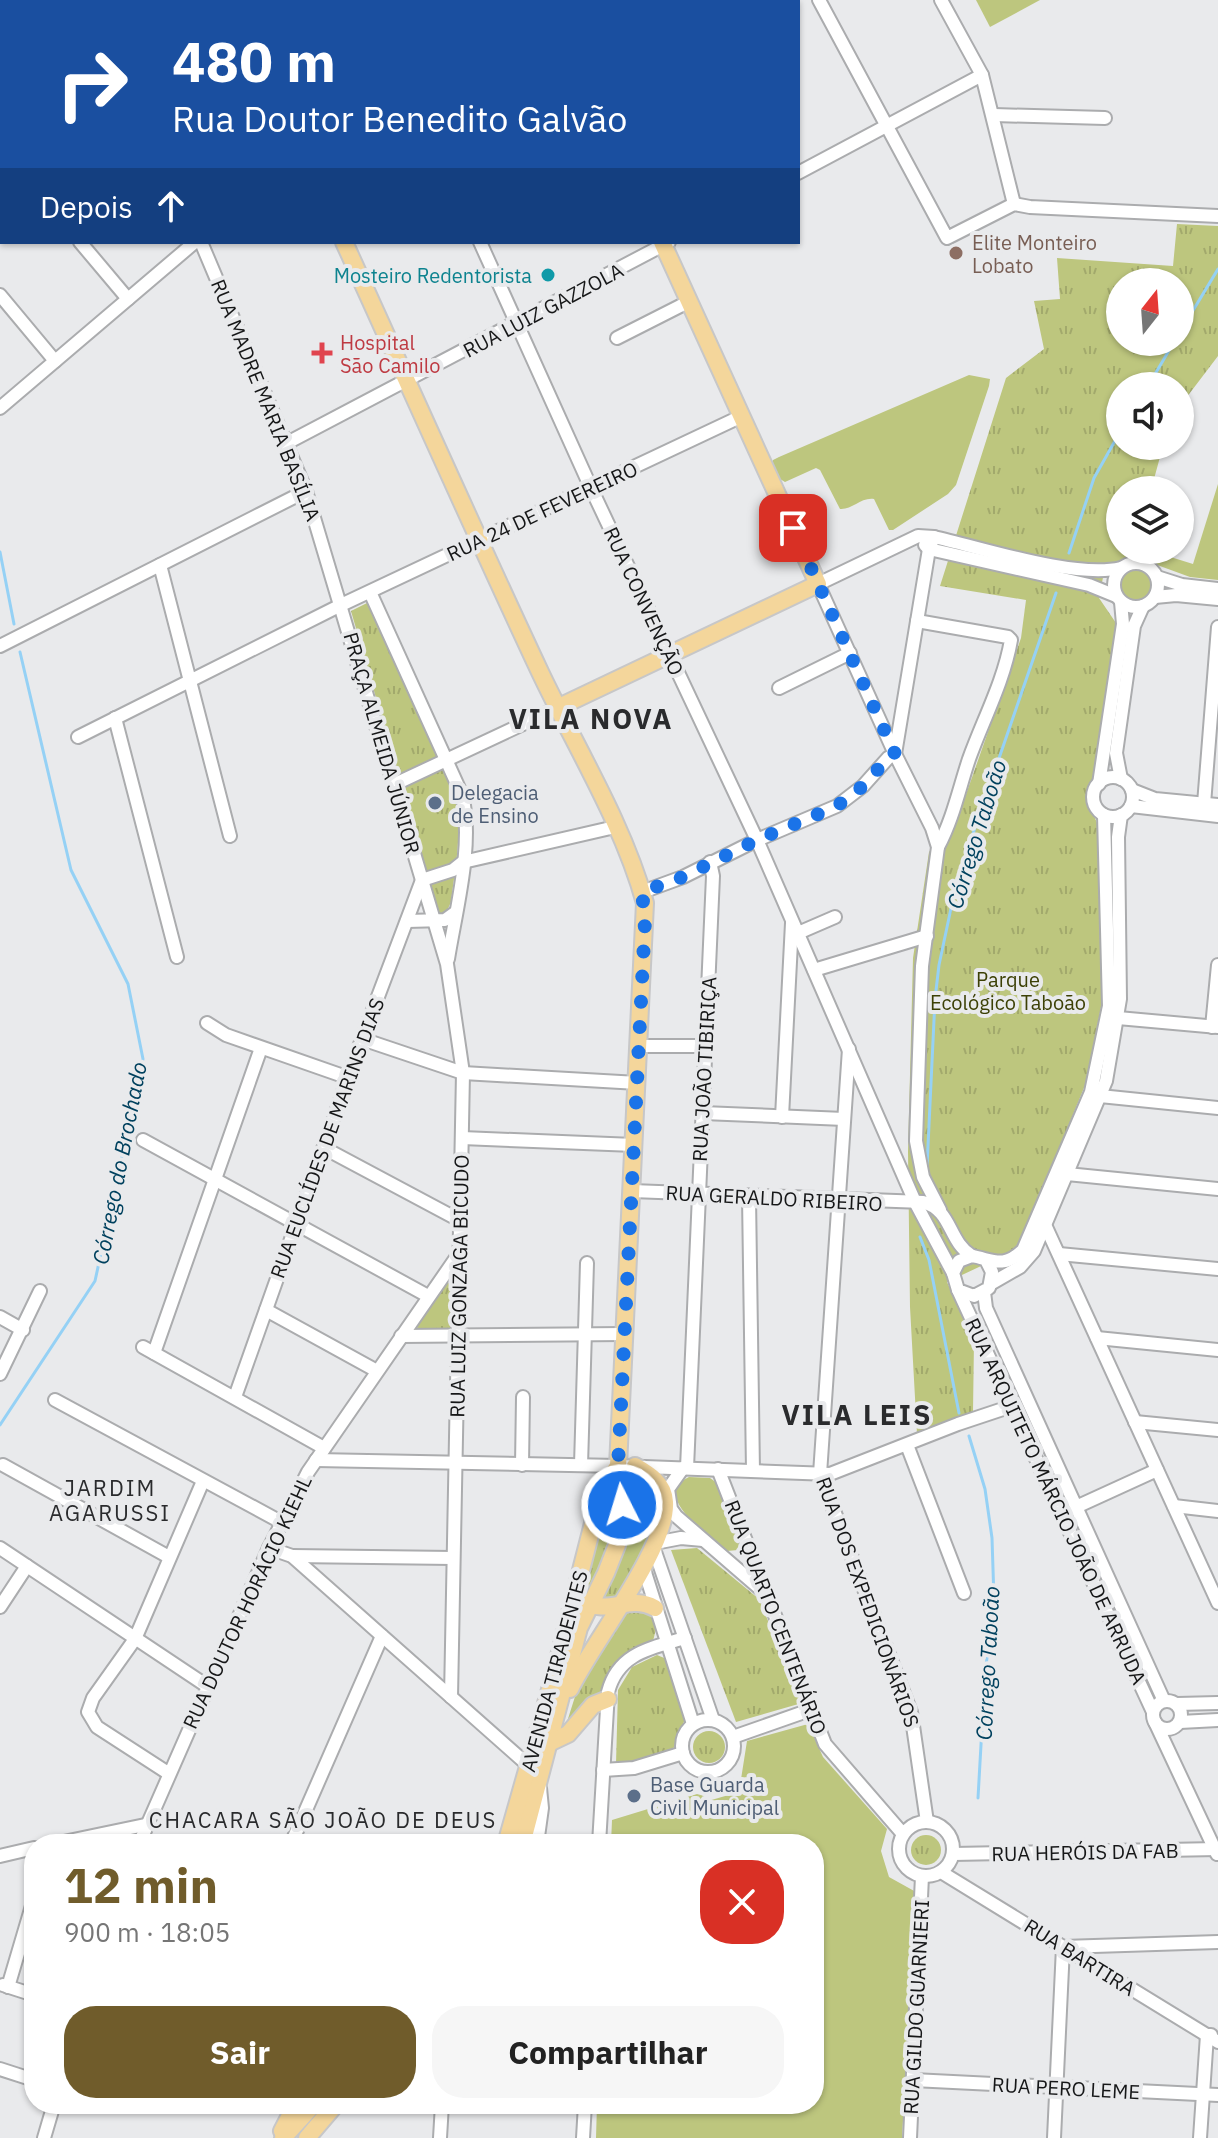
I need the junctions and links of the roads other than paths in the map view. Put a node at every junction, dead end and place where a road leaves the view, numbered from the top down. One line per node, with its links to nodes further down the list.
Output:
1 (819, 0): 6 (street)
2 (941, 0): 3 (street)
3 (982, 75): 4 (street); 6 (street)
4 (994, 115): 5 (street); 8 (street)
5 (1105, 118)
6 (885, 127): 7 (street); 8 (street)
7 (800, 172)
8 (1014, 204): 9 (street)
9 (1218, 216)
10 (82, 244): 18 (street)
11 (196, 244): 18 (street)
12 (199, 244): 26 (street, RUA MADRE MARIA BASÍLIA)
13 (345, 244): 23 (main road)
14 (481, 244): 20 (street, RUA CONVENÇÃO)
15 (663, 244): 20 (street, RUA LUIZ GAZZOLA)
16 (665, 244): 19 (main road)
17 (0, 295): 22 (street)
18 (128, 299): 22 (street)
19 (690, 301): 21 (street); 25 (main road)
20 (517, 324): 23 (street, RUA LUIZ GAZZOLA); 27 (street, RUA CONVENÇÃO)
21 (617, 338)
22 (55, 361): 24 (street)
23 (407, 381): 26 (street, RUA LUIZ GAZZOLA); 29 (main road)
24 (0, 408)
25 (742, 416): 27 (street, RUA 24 DE FEVEREIRO); 34 (main road)
26 (287, 443): 28 (street, RUA MADRE MARIA BASÍLIA)
27 (591, 488): 29 (street, RUA 24 DE FEVEREIRO); 46 (street, RUA CONVENÇÃO)
28 (306, 491): 31 (street); 40 (street, RUA MADRE MARIA BASÍLIA)
29 (479, 541): 36 (street, RUA 24 DE FEVEREIRO); 49 (main road)
30 (932, 543): 32 (street); 34 (street); 38 (street); 42 (street)
31 (160, 565): 44 (street); 47 (street)
32 (1121, 568): 33 (street); 38 (street)
33 (1157, 577): 35 (street); 37 (street)
34 (818, 584): 45 (street); 46 (main road)
35 (1218, 589)
36 (370, 592): 40 (street, RUA 24 DE FEVEREIRO); 53 (street)
37 (1155, 597): 39 (street); 41 (street)
38 (1118, 599): 41 (street); 55 (street)
39 (1218, 599)
40 (341, 605): 47 (street, RUA 24 DE FEVEREIRO); 56 (street, PRAÇA ALMEIDA JÚNIOR)
41 (1143, 606): 54 (street)
42 (917, 621): 52 (street); 66 (street)
43 (1218, 627): 58 (street)
44 (0, 646)
45 (850, 653): 48 (street); 52 (street)
46 (669, 654): 49 (main road); 65 (street, RUA CONVENÇÃO)
47 (190, 681): 50 (street, RUA 24 DE FEVEREIRO); 64 (street)
48 (779, 688)
49 (557, 708): 53 (street); 63 (main road)
50 (115, 718): 51 (street, RUA 24 DE FEVEREIRO); 80 (street)
51 (78, 737)
52 (895, 754): 65 (street); 66 (street)
53 (447, 760): 56 (street); 67 (street)
54 (1121, 779): 55 (street); 57 (street)
55 (1099, 784): 61 (street)
56 (393, 785): 70 (street, PRAÇA ALMEIDA JÚNIOR)
57 (1132, 790): 58 (street); 60 (street)
58 (1204, 804): 59 (street)
59 (1218, 805)
60 (1126, 811): 61 (street); 62 (street); 84 (street)
61 (1104, 815): 121 (street)
62 (1218, 816)
63 (615, 827): 67 (street); 72 (main road)
64 (230, 836)
65 (757, 840): 68 (street); 75 (street, RUA CONVENÇÃO)
66 (938, 847): 79 (street)
67 (463, 862): 69 (street); 71 (street)
68 (710, 862): 72 (street); 89 (street, RUA JOÃO TIBIRIÇA)
69 (439, 876): 70 (street); 71 (street)
70 (422, 880): 76 (street, RUA EUCLÍDES DE MARINS DIAS); 77 (street, RUA LUIZ GONZAGA BICUDO)
71 (459, 890): 73 (street)
72 (642, 892): 88 (main road)
73 (456, 912): 77 (street); 81 (street)
74 (835, 917): 78 (street)
75 (792, 920): 78 (street, RUA CONVENÇÃO); 100 (street)
76 (407, 921): 77 (street); 87 (street, RUA EUCLÍDES DE MARINS DIAS)
77 (434, 921): 81 (street, RUA LUIZ GONZAGA BICUDO)
78 (798, 933): 83 (street, RUA CONVENÇÃO)
79 (927, 936): 83 (street); 114 (street)
80 (177, 957)
81 (447, 964): 92 (street, RUA LUIZ GONZAGA BICUDO)
82 (1218, 965): 86 (street)
83 (814, 970): 90 (street, RUA CONVENÇÃO)
84 (1118, 1018): 86 (street); 97 (street)
85 (207, 1023): 91 (street)
86 (1215, 1027)
87 (362, 1039): 92 (street); 93 (street, RUA EUCLÍDES DE MARINS DIAS)
88 (639, 1046): 89 (street); 94 (main road)
89 (706, 1046): 99 (street, RUA JOÃO TIBIRIÇA)
90 (849, 1046): 95 (street, RUA CONVENÇÃO); 96 (street, RUA DOS EXPEDICIONÁRIOS)
91 (261, 1048): 93 (street); 107 (street)
92 (463, 1073): 94 (street); 102 (street, RUA LUIZ GONZAGA BICUDO)
93 (349, 1078): 105 (street, RUA EUCLÍDES DE MARINS DIAS)
94 (638, 1083): 104 (main road)
95 (867, 1086): 96 (street); 113 (street, RUA CONVENÇÃO)
96 (846, 1087): 101 (street, RUA DOS EXPEDICIONÁRIOS)
97 (1100, 1096): 98 (street); 106 (street)
98 (1218, 1108)
99 (703, 1113): 100 (street); 110 (street, RUA JOÃO TIBIRIÇA)
100 (782, 1117): 101 (street)
101 (844, 1119): 112 (street, RUA DOS EXPEDICIONÁRIOS)
102 (462, 1138): 104 (street); 115 (street, RUA LUIZ GONZAGA BICUDO)
103 (143, 1140): 107 (street)
104 (634, 1145): 109 (main road)
105 (324, 1148): 115 (street); 116 (street, RUA EUCLÍDES DE MARINS DIAS)
106 (1067, 1174): 108 (street); 117 (street)
107 (216, 1181): 116 (street); 142 (street)
108 (1218, 1189)
109 (632, 1191): 110 (street, RUA GERALDO RIBEIRO); 134 (main road)
110 (698, 1194): 111 (street, RUA GERALDO RIBEIRO); 156 (street, RUA JOÃO TIBIRIÇA)
111 (749, 1197): 112 (street, RUA GERALDO RIBEIRO); 159 (street)
112 (840, 1201): 113 (street, RUA GERALDO RIBEIRO); 160 (street, RUA DOS EXPEDICIONÁRIOS)
113 (911, 1203): 114 (street); 124 (street)
114 (940, 1210): 120 (street)
115 (459, 1220): 118 (street, RUA LUIZ GONZAGA BICUDO)
116 (297, 1225): 128 (street); 129 (street, RUA EUCLÍDES DE MARINS DIAS)
117 (1046, 1227): 119 (street); 125 (street)
118 (459, 1254): 128 (street, RUA DOUTOR HORÁCIO KIEHL); 136 (street, RUA LUIZ GONZAGA BICUDO)
119 (1059, 1254): 123 (street); 138 (street)
120 (972, 1256): 121 (street); 124 (street)
121 (987, 1262): 125 (street)
122 (587, 1263): 133 (street)
123 (1218, 1269)
124 (953, 1273): 126 (street)
125 (988, 1288): 126 (street); 163 (street, RUA ARQUITETO MÁRCIO JOÃO DE ARRUDA)
126 (958, 1290): 145 (street, RUA ARQUITETO MÁRCIO JOÃO DE ARRUDA)
127 (40, 1291): 132 (street)
128 (428, 1296): 131 (street, RUA DOUTOR HORÁCIO KIEHL)
129 (266, 1310): 140 (street); 142 (street, RUA EUCLÍDES DE MARINS DIAS)
130 (0, 1317): 132 (street)
131 (412, 1320): 135 (street); 137 (street, RUA DOUTOR HORÁCIO KIEHL)
132 (23, 1330): 141 (street)
133 (585, 1334): 134 (street); 136 (street); 154 (street)
134 (625, 1334): 155 (main road)
135 (420, 1335): 136 (street); 137 (street)
136 (458, 1335): 151 (street, RUA LUIZ GONZAGA BICUDO)
137 (401, 1336): 140 (street, RUA DOUTOR HORÁCIO KIEHL)
138 (1097, 1338): 139 (street); 146 (street)
139 (1218, 1350)
140 (377, 1371): 149 (street, RUA DOUTOR HORÁCIO KIEHL)
141 (0, 1374)
142 (235, 1397): 149 (street)
143 (523, 1397): 153 (street)
144 (55, 1400): 161 (street)
145 (1012, 1406): 148 (street); 195 (street, RUA ARQUITETO MÁRCIO JOÃO DE ARRUDA)
146 (1135, 1422): 147 (street); 158 (street)
147 (1218, 1430)
148 (907, 1445): 160 (street); 178 (street)
149 (324, 1448): 150 (street, RUA DOUTOR HORÁCIO KIEHL)
150 (316, 1460): 151 (street); 165 (street, RUA DOUTOR HORÁCIO KIEHL)
151 (455, 1464): 153 (street); 174 (street, RUA LUIZ GONZAGA BICUDO)
152 (3, 1465): 172 (street)
153 (522, 1465): 154 (street)
154 (581, 1465): 155 (street)
155 (626, 1466): 156 (street); 167 (main road); 177 (main road, AVENIDA TIRADENTES); 182 (main road, AVENIDA TIRADENTES)
156 (685, 1468): 157 (street); 166 (street, RUA JOÃO TIBIRIÇA)
157 (718, 1469): 159 (street); 168 (street, RUA QUARTO CENTENÁRIO)
158 (1157, 1470): 162 (street); 163 (street)
159 (753, 1471): 160 (street)
160 (820, 1474): 209 (street, RUA DOS EXPEDICIONÁRIOS)
161 (203, 1481): 165 (street); 172 (street)
162 (1174, 1506): 164 (street); 180 (street)
163 (1076, 1507): 192 (street, RUA ARQUITETO MÁRCIO JOÃO DE ARRUDA)
164 (1218, 1511)
165 (281, 1522): 170 (street, RUA DOUTOR HORÁCIO KIEHL)
166 (704, 1540): 167 (street); 173 (street, RUA JOÃO TIBIRIÇA)
167 (654, 1545): 176 (main road); 186 (street)
168 (748, 1545): 173 (street); 179 (street, RUA QUARTO CENTENÁRIO)
169 (0, 1548): 175 (street)
170 (269, 1548): 171 (street); 189 (street, RUA DOUTOR HORÁCIO KIEHL)
171 (292, 1556): 174 (street); 185 (street)
172 (169, 1557): 187 (street)
173 (723, 1557): 179 (street, RUA JOÃO TIBIRIÇA)
174 (453, 1558): 190 (street, RUA LUIZ GONZAGA BICUDO)
175 (27, 1566): 183 (street); 187 (street)
176 (643, 1566): 181 (main road); 184 (street)
177 (575, 1589): 182 (main road); 205 (main road, AVENIDA TIRADENTES)
178 (964, 1593)
179 (767, 1595): 194 (street, RUA QUARTO CENTENÁRIO)
180 (1218, 1603)
181 (621, 1604): 182 (main road); 184 (main road); 196 (main road)
182 (589, 1605): 196 (main road, AVENIDA TIRADENTES)
183 (0, 1607)
184 (655, 1608): 188 (street)
185 (382, 1636): 190 (street); 213 (street)
186 (685, 1638): 188 (street); 197 (street)
187 (135, 1639): 189 (street); 207 (street)
188 (667, 1643): 191 (street); 199 (street)
189 (207, 1686): 207 (street, RUA DOUTOR HORÁCIO KIEHL)
190 (451, 1697): 205 (street)
191 (608, 1699): 202 (main road); 206 (street)
192 (1170, 1703): 193 (street); 195 (street); 200 (street)
193 (1218, 1703)
194 (810, 1710): 201 (street); 218 (street, RUA QUARTO CENTENÁRIO)
195 (1154, 1717): 200 (street); 203 (street, RUA ARQUITETO MÁRCIO JOÃO DE ARRUDA)
196 (556, 1719): 202 (main road, AVENIDA TIRADENTES)
197 (713, 1720): 199 (street); 201 (street)
198 (1218, 1720): 200 (street)
199 (693, 1724): 204 (street)
200 (1178, 1724): 203 (street)
201 (733, 1737): 204 (street)
202 (549, 1743): 208 (main road, AVENIDA TIRADENTES)
203 (1168, 1750): 220 (street, RUA ARQUITETO MÁRCIO JOÃO DE ARRUDA)
204 (683, 1753): 206 (street)
205 (529, 1766): 214 (main road, AVENIDA TIRADENTES)
206 (603, 1770): 217 (street)
207 (168, 1773): 210 (street, RUA DOUTOR HORÁCIO KIEHL)
208 (540, 1781): 215 (main road, AVENIDA TIRADENTES); 216 (street)
209 (927, 1822): 218 (street); 221 (street)
210 (145, 1825): 211 (street); 212 (street, RUA DOUTOR HORÁCIO KIEHL)
211 (102, 1834)
212 (142, 1834)
213 (295, 1834)
214 (509, 1834)
215 (525, 1834)
216 (538, 1834)
217 (600, 1834)
218 (903, 1834): 224 (street)
219 (24, 1850): 222 (street)
220 (1217, 1852): 221 (street, RUA HERÓIS DA FAB)
221 (953, 1854): 223 (street)
222 (0, 1856)
223 (941, 1872): 224 (street); 227 (street, RUA BARTIRA)
224 (922, 1876): 233 (street, RUA GILDO GUARNIERI)
225 (24, 1928): 228 (street)
226 (1218, 1942): 227 (street)
227 (1063, 1947): 230 (street, RUA BARTIRA); 234 (street)
228 (4, 1986): 229 (street)
229 (24, 1992)
230 (1214, 2037): 235 (street)
231 (0, 2069): 232 (street)
232 (24, 2077)
233 (913, 2080): 234 (street, RUA PERO LEME); 250 (street, RUA GILDO GUARNIERI)
234 (1056, 2087): 235 (street, RUA PERO LEME); 251 (street)
235 (1203, 2094): 236 (street, RUA PERO LEME); 252 (street)
236 (1218, 2095)
237 (51, 2114): 244 (street)
238 (292, 2114): 245 (main road)
239 (304, 2114): 245 (main road)
240 (328, 2114): 243 (main road)
241 (441, 2114): 248 (street)
242 (584, 2114): 249 (street)
243 (323, 2120): 246 (main road); 247 (street)
244 (44, 2138)
245 (281, 2138)
246 (307, 2138)
247 (320, 2138)
248 (440, 2138)
249 (583, 2138)
250 (910, 2138)
251 (1054, 2138)
252 (1200, 2138)

